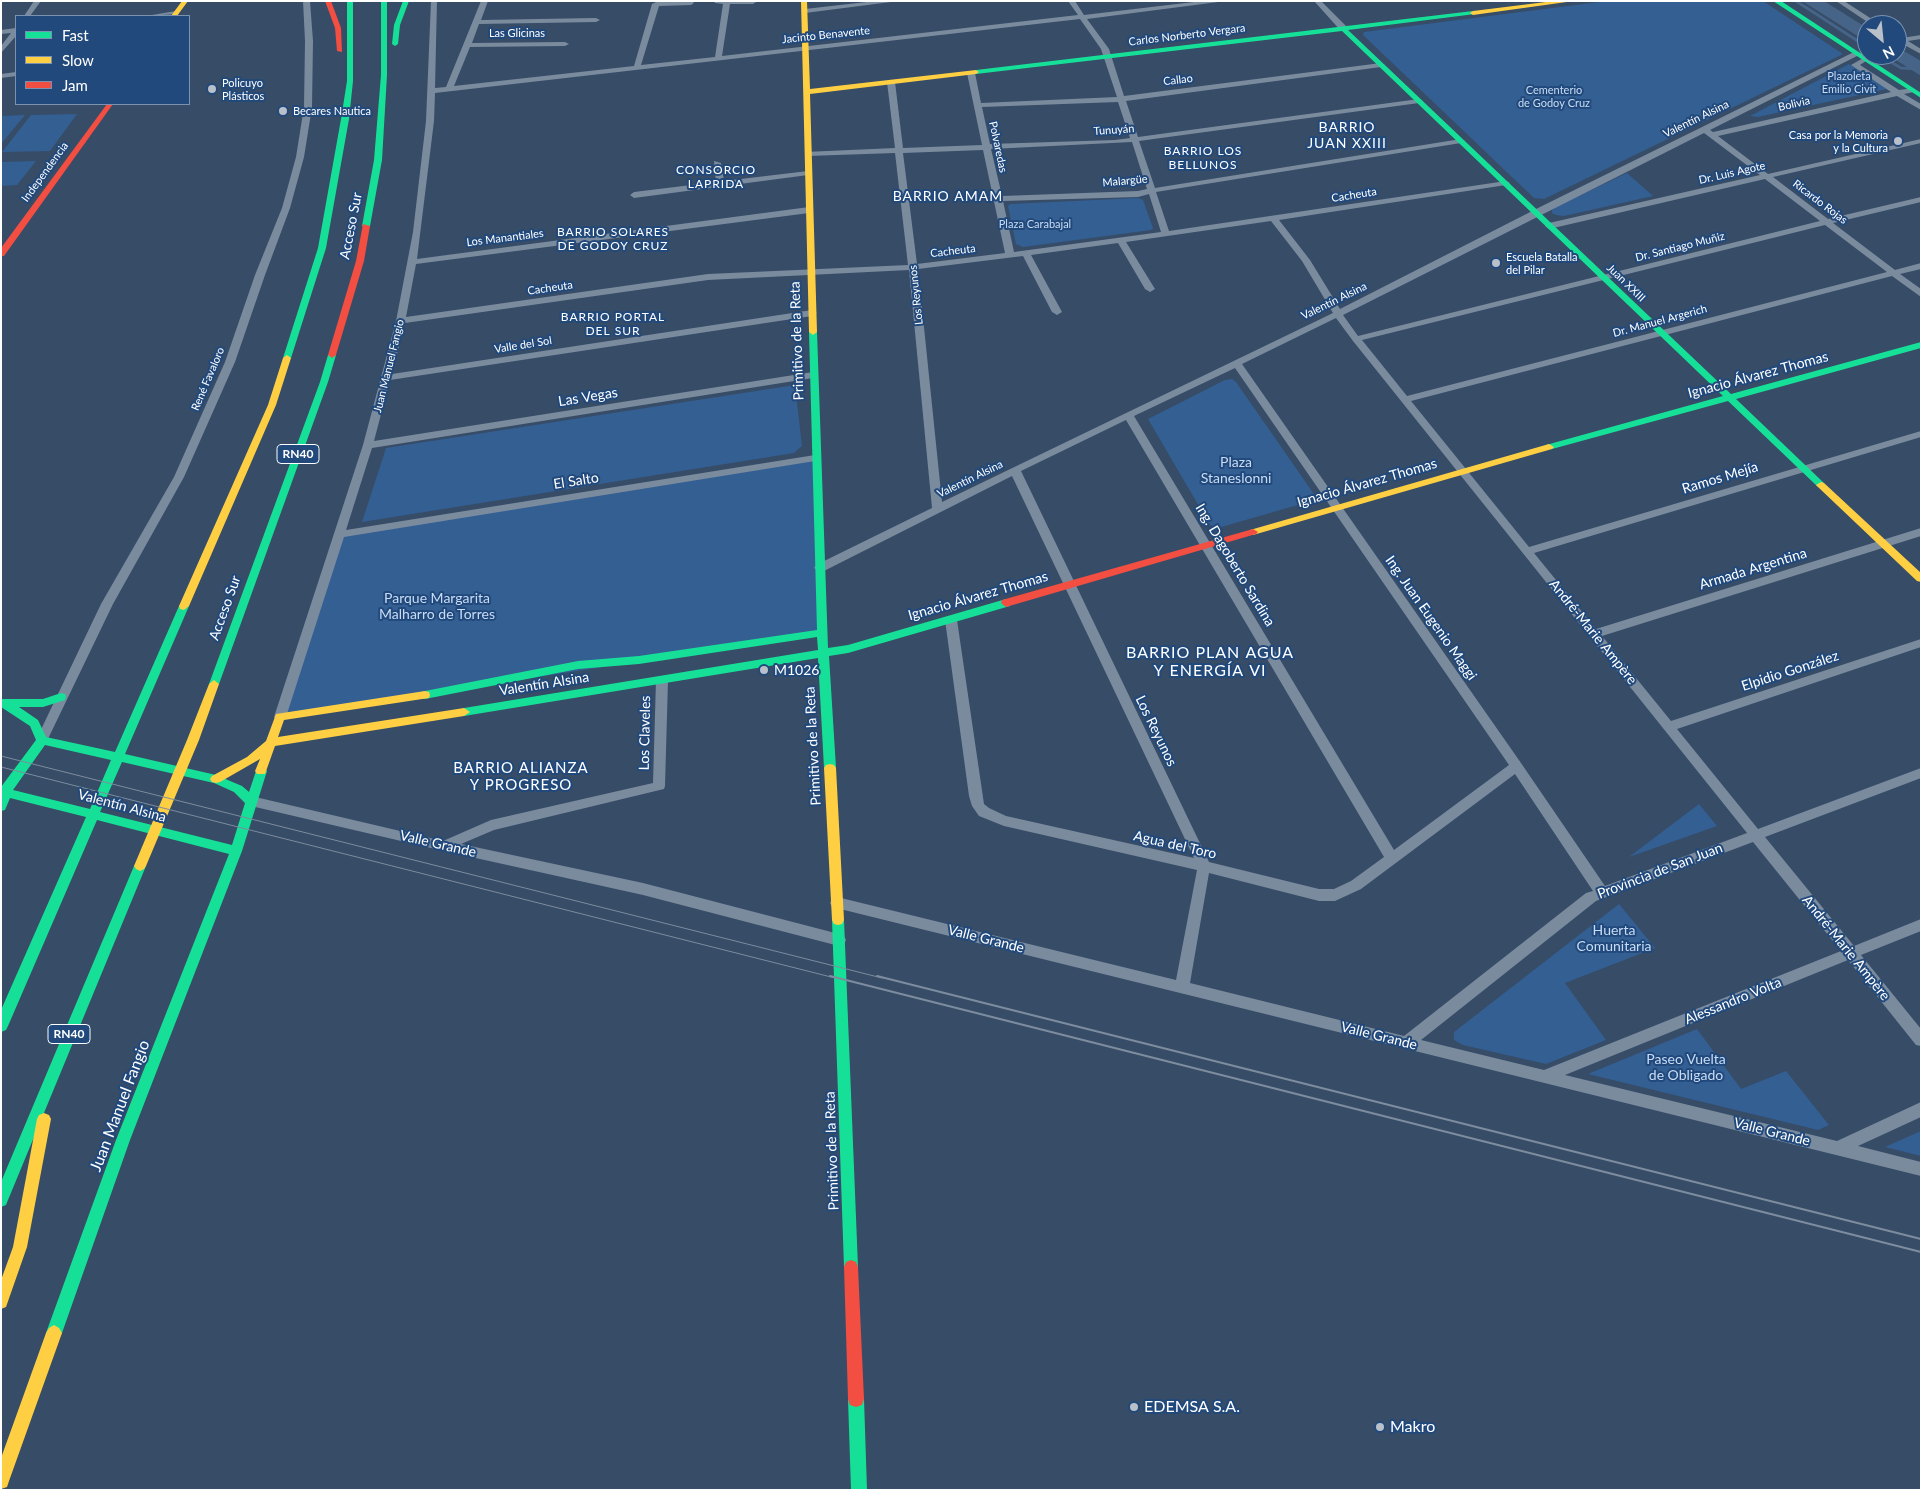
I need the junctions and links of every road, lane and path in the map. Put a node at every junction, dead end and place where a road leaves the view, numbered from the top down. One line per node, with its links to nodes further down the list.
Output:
1 (38, 1): 22 (street)
2 (185, 1): 23 (main road)
3 (306, 1): 133 (street, René Favaloro)
4 (328, 1): 97 (main road)
5 (350, 1): 97 (main road, Acceso Sur / RN40)
6 (384, 1): 69 (main road, Acceso Sur / RN40)
7 (406, 1): 69 (main road)
8 (434, 1): 53 (street, Juan Manuel Fangio)
9 (485, 1): 27 (street)
10 (896, 1): 21 (street)
11 (1071, 1): 25 (street)
12 (1223, 1): 25 (street, Jacinto Benavente)
13 (1317, 1): 28 (street, Juan XXIII)
14 (1776, 1): 40 (main road)
15 (1839, 1): 24 (street)
16 (716, 2): 17 (street)
17 (727, 2): 18 (street); 41 (street)
18 (753, 2)
19 (1567, 2): 28 (main road, Carlos Norberto Vergara)
20 (692, 3): 47 (street)
21 (804, 6): 37 (main road, Primitivo de la Reta)
22 (28, 15)
23 (175, 15)
24 (1861, 15)
25 (1082, 18): 37 (street, Jacinto Benavente); 42 (street)
26 (596, 20): 27 (street)
27 (478, 22): 36 (street)
28 (1344, 29): 42 (main road, Carlos Norberto Vergara); 45 (main road, Juan XXIII)
29 (15, 31): 30 (street)
30 (1, 32)
31 (15, 32): 38 (street)
32 (1921, 37): 33 (street)
33 (1907, 38)
34 (565, 44): 36 (street, Las Glicinas)
35 (1907, 44): 39 (street)
36 (469, 45): 52 (street)
37 (806, 49): 41 (street, Jacinto Benavente); 54 (main road, Primitivo de la Reta)
38 (1, 51)
39 (1921, 52)
40 (1857, 53)
41 (718, 58): 47 (street, Jacinto Benavente)
42 (1107, 58): 48 (main road, Carlos Norberto Vergara); 57 (street)
43 (1857, 58): 62 (street, Valentín Alsina)
44 (1857, 62): 55 (street)
45 (1381, 65): 57 (street, Callao); 58 (main road, Juan XXIII)
46 (1874, 65): 56 (main road)
47 (638, 67): 52 (street, Jacinto Benavente)
48 (972, 73): 51 (main road, Carlos Norberto Vergara); 60 (street, Polvaredas)
49 (15, 74): 50 (street)
50 (1, 76)
51 (891, 82): 54 (main road, Carlos Norberto Vergara); 67 (street, Los Reyunos)
52 (449, 89): 53 (street, Jacinto Benavente)
53 (431, 91): 89 (street, Juan Manuel Fangio)
54 (806, 92): 68 (main road, Primitivo de la Reta)
55 (1897, 93): 56 (street, Bolivia); 61 (street); 62 (street, Bolivia)
56 (1916, 93)
57 (1120, 99): 60 (street, Callao); 63 (street)
58 (1420, 101): 63 (street, Tunuyán); 64 (main road, Juan XXIII)
59 (109, 105): 87 (main road, Independencia)
60 (978, 105): 66 (street, Polvaredas)
61 (1921, 108)
62 (1708, 132): 72 (street, Ricardo Rojas); 80 (street, Valentín Alsina)
63 (1136, 140): 66 (street, Tunuyán); 75 (street)
64 (1461, 141): 73 (main road, Juan XXIII); 75 (street, Malargüe)
65 (1921, 141): 72 (street, Dr. Luis Agote)
66 (986, 146): 67 (street, Tunuyán); 77 (street, Polvaredas)
67 (899, 150): 68 (street, Tunuyán); 91 (street, Los Reyunos)
68 (808, 154): 71 (main road, Primitivo de la Reta)
69 (378, 160): 161 (main road, Acceso Sur / RN40)
70 (717, 163): 74 (street)
71 (808, 173): 74 (street); 79 (main road, Primitivo de la Reta)
72 (1767, 176): 82 (street, Ricardo Rojas); 83 (street, Dr. Luis Agote)
73 (1506, 183): 80 (main road, Juan XXIII); 81 (street, Cacheuta)
74 (720, 184): 76 (street)
75 (1152, 190): 77 (street, Malargüe); 84 (street)
76 (634, 195)
77 (998, 199): 88 (street, Polvaredas)
78 (1921, 199): 82 (street, Dr. Santiago Muñiz)
79 (809, 210): 89 (street, Los Manantiales); 92 (main road, Primitivo de la Reta)
80 (1535, 213): 83 (main road, Juan XXIII); 100 (street, Valentín Alsina)
81 (1274, 218): 84 (street, Cacheuta); 100 (street, André-Marie Ampère)
82 (1827, 222): 93 (street, Ricardo Rojas); 94 (street, Dr. Santiago Muñiz)
83 (1549, 226): 94 (main road, Juan XXIII)
84 (1166, 234): 85 (street, Cacheuta)
85 (1121, 240): 86 (street, Cacheuta); 95 (street)
86 (1026, 253): 88 (street, Cacheuta); 98 (street)
87 (1, 254)
88 (1010, 255): 91 (street, Cacheuta)
89 (412, 262): 101 (street, Juan Manuel Fangio)
90 (1921, 266): 93 (street, Dr. Manuel Argerich)
91 (913, 267): 92 (street, Cacheuta); 117 (street, Los Reyunos)
92 (810, 271): 99 (main road, Primitivo de la Reta); 101 (street, Cacheuta)
93 (1894, 273): 96 (street, Ricardo Rojas); 102 (street, Dr. Manuel Argerich)
94 (1603, 278): 102 (main road, Juan XXIII); 103 (street, Dr. Santiago Muñiz)
95 (1150, 289)
96 (1921, 294)
97 (307, 295): 156 (main road, Acceso Sur / RN40)
98 (1057, 312)
99 (812, 313): 106 (main road, Primitivo de la Reta); 107 (street, Valle del Sol)
100 (1338, 314): 103 (street, André-Marie Ampère); 105 (street, Valentín Alsina)
101 (401, 321): 107 (street, Juan Manuel Fangio)
102 (1660, 333): 108 (main road, Juan XXIII); 109 (street, Dr. Manuel Argerich)
103 (1356, 339): 109 (street, André-Marie Ampère)
104 (1921, 345): 108 (main road, Ignacio Álvarez Thomas)
105 (1236, 362): 110 (street, Valentín Alsina); 118 (street, Ing. Juan Eugenio Maggi)
106 (813, 375): 112 (street, Las Vegas); 113 (main road, Primitivo de la Reta)
107 (386, 378): 112 (street, Juan Manuel Fangio)
108 (1728, 398): 114 (main road, Juan XXIII); 116 (main road, Ignacio Álvarez Thomas)
109 (1406, 399): 116 (street, André-Marie Ampère)
110 (1128, 415): 115 (street, Valentín Alsina); 122 (street, Ing. Dagoberto Sardina)
111 (1921, 434): 114 (street, Ramos Mejía)
112 (368, 445): 120 (street, Juan Manuel Fangio)
113 (816, 458): 120 (street, El Salto); 124 (main road, Primitivo de la Reta)
114 (1804, 468): 121 (main road, Juan XXIII); 123 (street, Ramos Mejía)
115 (1015, 470): 117 (street, Valentín Alsina); 126 (street, Los Reyunos)
116 (1463, 471): 118 (main road, Ignacio Álvarez Thomas); 123 (street, André-Marie Ampère)
117 (937, 508): 124 (street, Valentín Alsina)
118 (1336, 508): 122 (main road, Ignacio Álvarez Thomas); 139 (street, Ing. Juan Eugenio Maggi)
119 (1921, 532): 121 (street, Armada Argentina)
120 (341, 534): 135 (street, Juan Manuel Fangio)
121 (1883, 544): 125 (main road, Juan XXIII); 129 (street, Armada Argentina)
122 (1206, 545): 126 (main road, Ignacio Álvarez Thomas); 148 (street, Ing. Dagoberto Sardina)
123 (1527, 551): 129 (street, André-Marie Ampère)
124 (820, 568): 128 (main road, Primitivo de la Reta)
125 (1921, 580)
126 (1069, 585): 127 (main road, Ignacio Álvarez Thomas); 149 (street, Los Reyunos)
127 (950, 620): 131 (main road, Ignacio Álvarez Thomas); 149 (street, Agua del Toro)
128 (822, 633): 131 (main road, Primitivo de la Reta); 135 (main road, Valentín Alsina)
129 (1594, 634): 136 (street, André-Marie Ampère)
130 (1921, 643): 136 (street, Elpidio González)
131 (823, 654): 132 (main road, Valentín Alsina); 151 (main road, Primitivo de la Reta)
132 (662, 680): 138 (main road, Valentín Alsina); 146 (street, Los Claveles)
133 (62, 697): 134 (main road); 137 (street, René Favaloro)
134 (4, 704): 137 (main road)
135 (280, 717): 138 (main road, Juan Manuel Fangio)
136 (1668, 727): 145 (street, André-Marie Ampère)
137 (42, 740): 141 (main road, Valle Grande); 142 (main road)
138 (270, 743): 141 (main road); 143 (main road, Juan Manuel Fangio)
139 (1517, 766): 148 (street, Agua del Toro); 150 (street, Ing. Juan Eugenio Maggi)
140 (1921, 773): 145 (street, Provincia de San Juan)
141 (216, 779): 143 (main road, Valle Grande)
142 (4, 791): 144 (main road); 147 (main road, Valentín Alsina)
143 (251, 800): 146 (street, Valle Grande); 147 (main road, Juan Manuel Fangio)
144 (1, 807)
145 (1755, 835): 150 (street, Provincia de San Juan); 154 (street, André-Marie Ampère)
146 (444, 846): 153 (street, Valle Grande)
147 (236, 851): 168 (main road, Juan Manuel Fangio)
148 (1392, 859): 149 (street, Agua del Toro)
149 (1204, 866): 155 (street)
150 (1601, 892): 160 (street, Provincia de San Juan)
151 (838, 903): 153 (main road, Primitivo de la Reta); 155 (street, Valle Grande)
152 (1921, 925): 154 (street, Alessandro Volta)
153 (839, 940): 169 (main road, Primitivo de la Reta)
154 (1850, 954): 159 (street, André-Marie Ampère); 162 (street, Alessandro Volta)
155 (1182, 988): 160 (street, Valle Grande)
156 (11, 1004): 157 (main road); 158 (main road, Acceso Sur / RN40)
157 (1, 1018)
158 (1, 1026)
159 (1921, 1040)
160 (1406, 1043): 162 (street, Valle Grande)
161 (54, 1069): 166 (main road, Acceso Sur / RN40); 167 (main road)
162 (1545, 1076): 164 (street, Valle Grande)
163 (1921, 1109): 164 (street)
164 (1838, 1148): 165 (street, Valle Grande)
165 (1921, 1169)
166 (1, 1200)
167 (1, 1302)
168 (1, 1481)
169 (859, 1490)

